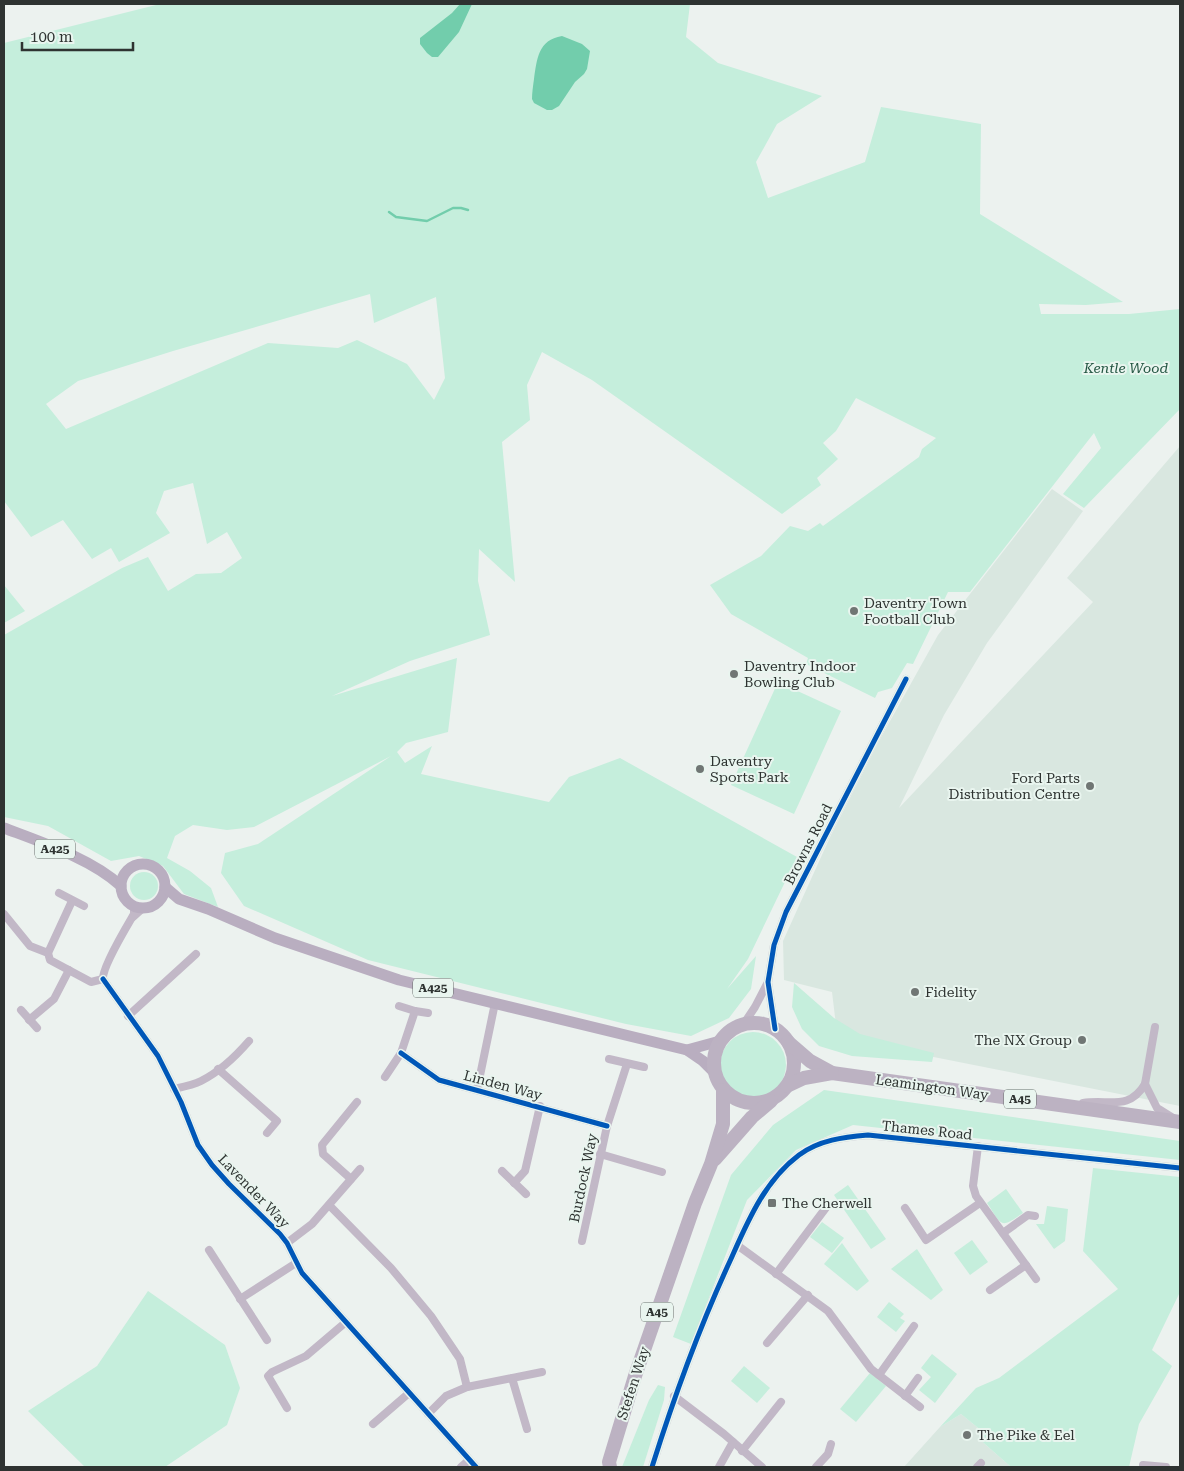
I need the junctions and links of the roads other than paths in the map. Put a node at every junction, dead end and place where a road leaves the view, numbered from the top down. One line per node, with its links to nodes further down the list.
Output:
1 (906, 679): 18 (street, Browns Road)
2 (4, 828): 3 (main road, A425)
3 (104, 872): 4 (main road, A425); 5 (main road, A425)
4 (126, 872): 5 (main road); 6 (main road)
5 (121, 886): 12 (main road)
6 (165, 887): 8 (main road, A425); 9 (main road)
7 (60, 893): 10 (street)
8 (180, 899): 9 (main road, A425); 19 (main road, A425)
9 (160, 900): 12 (main road)
10 (72, 901): 11 (street); 14 (street)
11 (84, 906)
12 (139, 907): 17 (street)
13 (4, 914): 14 (street)
14 (48, 953): 16 (street)
15 (196, 954): 24 (street)
16 (69, 970): 17 (street); 25 (street)
17 (103, 979): 24 (street, Lavender Way)
18 (768, 982): 26 (street, Browns Road); 29 (street, Browns Road)
19 (495, 1003): 33 (main road, A425); 45 (street)
20 (399, 1006): 22 (street)
21 (21, 1010): 25 (street)
22 (415, 1011): 23 (street); 34 (street)
23 (428, 1013)
24 (128, 1016): 44 (street, Lavender Way)
25 (29, 1020): 28 (street)
26 (743, 1025): 29 (highway); 31 (highway)
27 (1155, 1027): 42 (street)
28 (37, 1028)
29 (775, 1029): 32 (highway)
30 (249, 1041): 38 (street)
31 (720, 1041): 33 (main road); 39 (highway)
32 (788, 1042): 40 (highway, Leamington Way / A45); 43 (highway)
33 (687, 1050): 39 (main road)
34 (401, 1053): 41 (street); 45 (street, Linden Way)
35 (609, 1059): 36 (street)
36 (627, 1064): 37 (street); 52 (street, Burdock Way)
37 (644, 1067)
38 (218, 1070): 44 (street); 53 (street)
39 (714, 1072): 46 (highway)
40 (832, 1073): 43 (highway, Leamington Way / A45); 50 (highway, Leamington Way / A45)
41 (385, 1077)
42 (1145, 1084): 50 (street); 51 (street)
43 (787, 1086): 47 (highway)
44 (174, 1089): 71 (street, Lavender Way)
45 (477, 1090): 49 (street, Linden Way)
46 (723, 1090): 47 (highway); 56 (highway, A45)
47 (773, 1099): 56 (highway, A45)
48 (357, 1102): 61 (street)
49 (540, 1106): 52 (street, Linden Way); 62 (street)
50 (1067, 1106): 51 (highway, Leamington Way / A45)
51 (1180, 1122)
52 (606, 1126): 55 (street, Burdock Way)
53 (268, 1133)
54 (978, 1146): 57 (street, Thames Road); 64 (street); 72 (street, Thames Road)
55 (600, 1154): 60 (street); 70 (street, Burdock Way)
56 (711, 1164): 103 (highway, Stefen Way / A45)
57 (1180, 1168)
58 (360, 1169): 61 (street)
59 (502, 1171): 62 (street)
60 (662, 1172)
61 (351, 1179): 66 (street)
62 (514, 1183): 63 (street)
63 (526, 1194)
64 (980, 1202): 67 (street); 69 (street)
65 (828, 1205): 76 (street)
66 (329, 1206): 71 (street); 89 (street)
67 (905, 1208)
68 (1035, 1216): 69 (street)
69 (1003, 1233): 75 (street)
70 (582, 1241)
71 (287, 1243): 74 (street, Lavender Way)
72 (737, 1245): 76 (street); 91 (street, Thames Road)
73 (209, 1250): 80 (street)
74 (296, 1263): 80 (street); 81 (street, Lavender Way)
75 (1026, 1265): 77 (street); 78 (street)
76 (776, 1274): 79 (street)
77 (1036, 1279)
78 (990, 1290)
79 (808, 1295): 84 (street); 86 (street)
80 (240, 1299): 83 (street)
81 (346, 1322): 90 (street, Lavender Way); 95 (street)
82 (914, 1326): 86 (street)
83 (266, 1340)
84 (767, 1343)
85 (542, 1372): 87 (street)
86 (879, 1375): 92 (street)
87 (512, 1378): 89 (street); 98 (street)
88 (918, 1378): 92 (street)
89 (467, 1387): 96 (street)
90 (409, 1392): 96 (street, Lavender Way); 97 (street)
91 (674, 1396): 99 (street); 107 (street, Thames Road)
92 (905, 1396): 94 (street)
93 (781, 1402): 101 (street)
94 (920, 1407)
95 (287, 1408)
96 (428, 1414): 102 (street, Lavender Way)
97 (373, 1424)
98 (527, 1429)
99 (733, 1442): 101 (street); 108 (street)
100 (831, 1444): 110 (street)
101 (742, 1450): 109 (street)
102 (470, 1460): 105 (street); 106 (street, Lavender Way)
103 (608, 1465)
104 (1143, 1465): 111 (street)
105 (461, 1467)
106 (476, 1467)
107 (652, 1467)
108 (719, 1467)
109 (762, 1467)
110 (816, 1467)
111 (1166, 1467)

